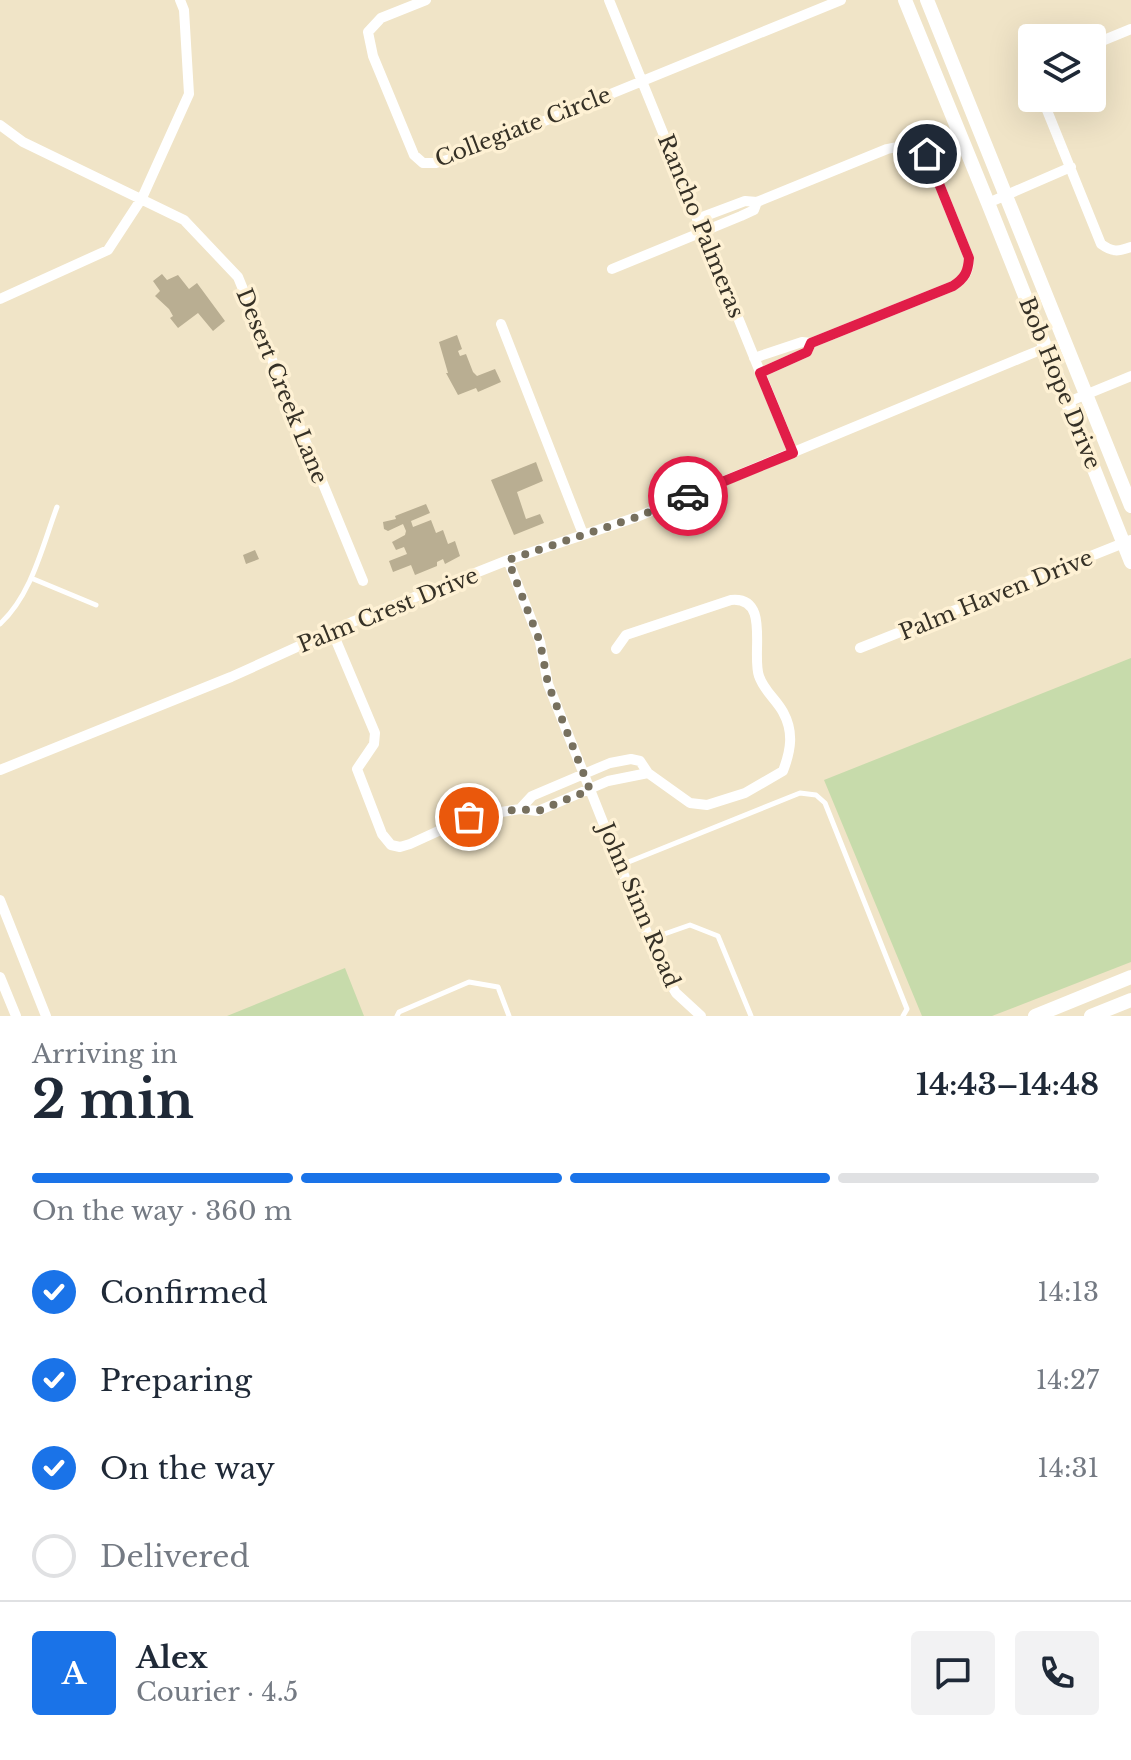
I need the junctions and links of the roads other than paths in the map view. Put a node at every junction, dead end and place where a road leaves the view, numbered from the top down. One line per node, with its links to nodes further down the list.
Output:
1 (180, 0): 14 (street)
2 (426, 0): 9 (street, Collegiate Circle)
3 (609, 0): 9 (street, Rancho Palmeras)
4 (841, 0): 9 (street)
5 (905, 0): 16 (main road, Bob Hope Drive)
6 (927, 0): 13 (main road, Bob Hope Drive)
7 (1131, 29): 8 (street)
8 (1106, 39)
9 (643, 81): 19 (street, Rancho Palmeras)
10 (1048, 112): 12 (street)
11 (0, 125): 14 (street, Desert Creek Lane)
12 (1071, 167): 13 (street); 21 (street)
13 (1005, 195): 16 (street); 32 (main road, Bob Hope Drive)
14 (142, 198): 23 (street); 42 (street, Desert Creek Lane)
15 (757, 202): 17 (street); 18 (street); 25 (street)
16 (988, 203): 27 (main road, Bob Hope Drive)
17 (732, 206): 18 (street); 19 (street)
18 (737, 218): 20 (street)
19 (697, 219): 20 (street, Rancho Palmeras)
20 (703, 232): 22 (street); 28 (street, Rancho Palmeras)
21 (1131, 247)
22 (612, 269)
23 (0, 299)
24 (501, 324): 37 (street)
25 (811, 343): 26 (street); 29 (street)
26 (788, 347): 28 (street); 29 (street)
27 (1045, 348): 33 (main road, Bob Hope Drive); 34 (street, Palm Crest Drive)
28 (754, 358): 30 (street, Rancho Palmeras)
29 (793, 358): 30 (street)
30 (760, 373): 34 (street, Rancho Palmeras)
31 (1131, 376): 32 (street)
32 (1086, 395): 33 (street); 35 (main road, Bob Hope Drive)
33 (1068, 402): 38 (main road, Bob Hope Drive)
34 (793, 453): 37 (street, Palm Crest Drive)
35 (1131, 506)
36 (57, 507): 41 (lane)
37 (583, 534): 39 (street, Palm Crest Drive)
38 (1127, 542): 40 (main road, Bob Hope Drive); 46 (street, Palm Haven Drive)
39 (508, 560): 45 (street, Palm Crest Drive); 51 (street, John Sinn Road)
40 (1131, 562)
41 (31, 578): 43 (lane); 44 (lane)
42 (363, 581)
43 (96, 605)
44 (0, 624)
45 (332, 631): 49 (street, Palm Crest Drive); 54 (street)
46 (860, 648)
47 (616, 649): 50 (street)
48 (618, 761): 50 (street); 51 (street); 52 (lane)
49 (0, 770)
50 (648, 773): 52 (street)
51 (584, 775): 53 (street, John Sinn Road); 54 (street)
52 (622, 779): 53 (street)
53 (590, 790): 54 (street); 55 (street, John Sinn Road)
54 (520, 809)
55 (620, 866): 57 (street, John Sinn Road); 67 (lane)
56 (0, 900): 62 (street)
57 (649, 939): 65 (street, John Sinn Road); 66 (lane)
58 (0, 977): 61 (street)
59 (1131, 977): 68 (main road)
60 (1131, 1000): 69 (main road)
61 (16, 1016)
62 (46, 1016)
63 (397, 1016): 64 (lane)
64 (509, 1016)
65 (701, 1016)
66 (751, 1016)
67 (903, 1016)
68 (1035, 1016)
69 (1091, 1016)

